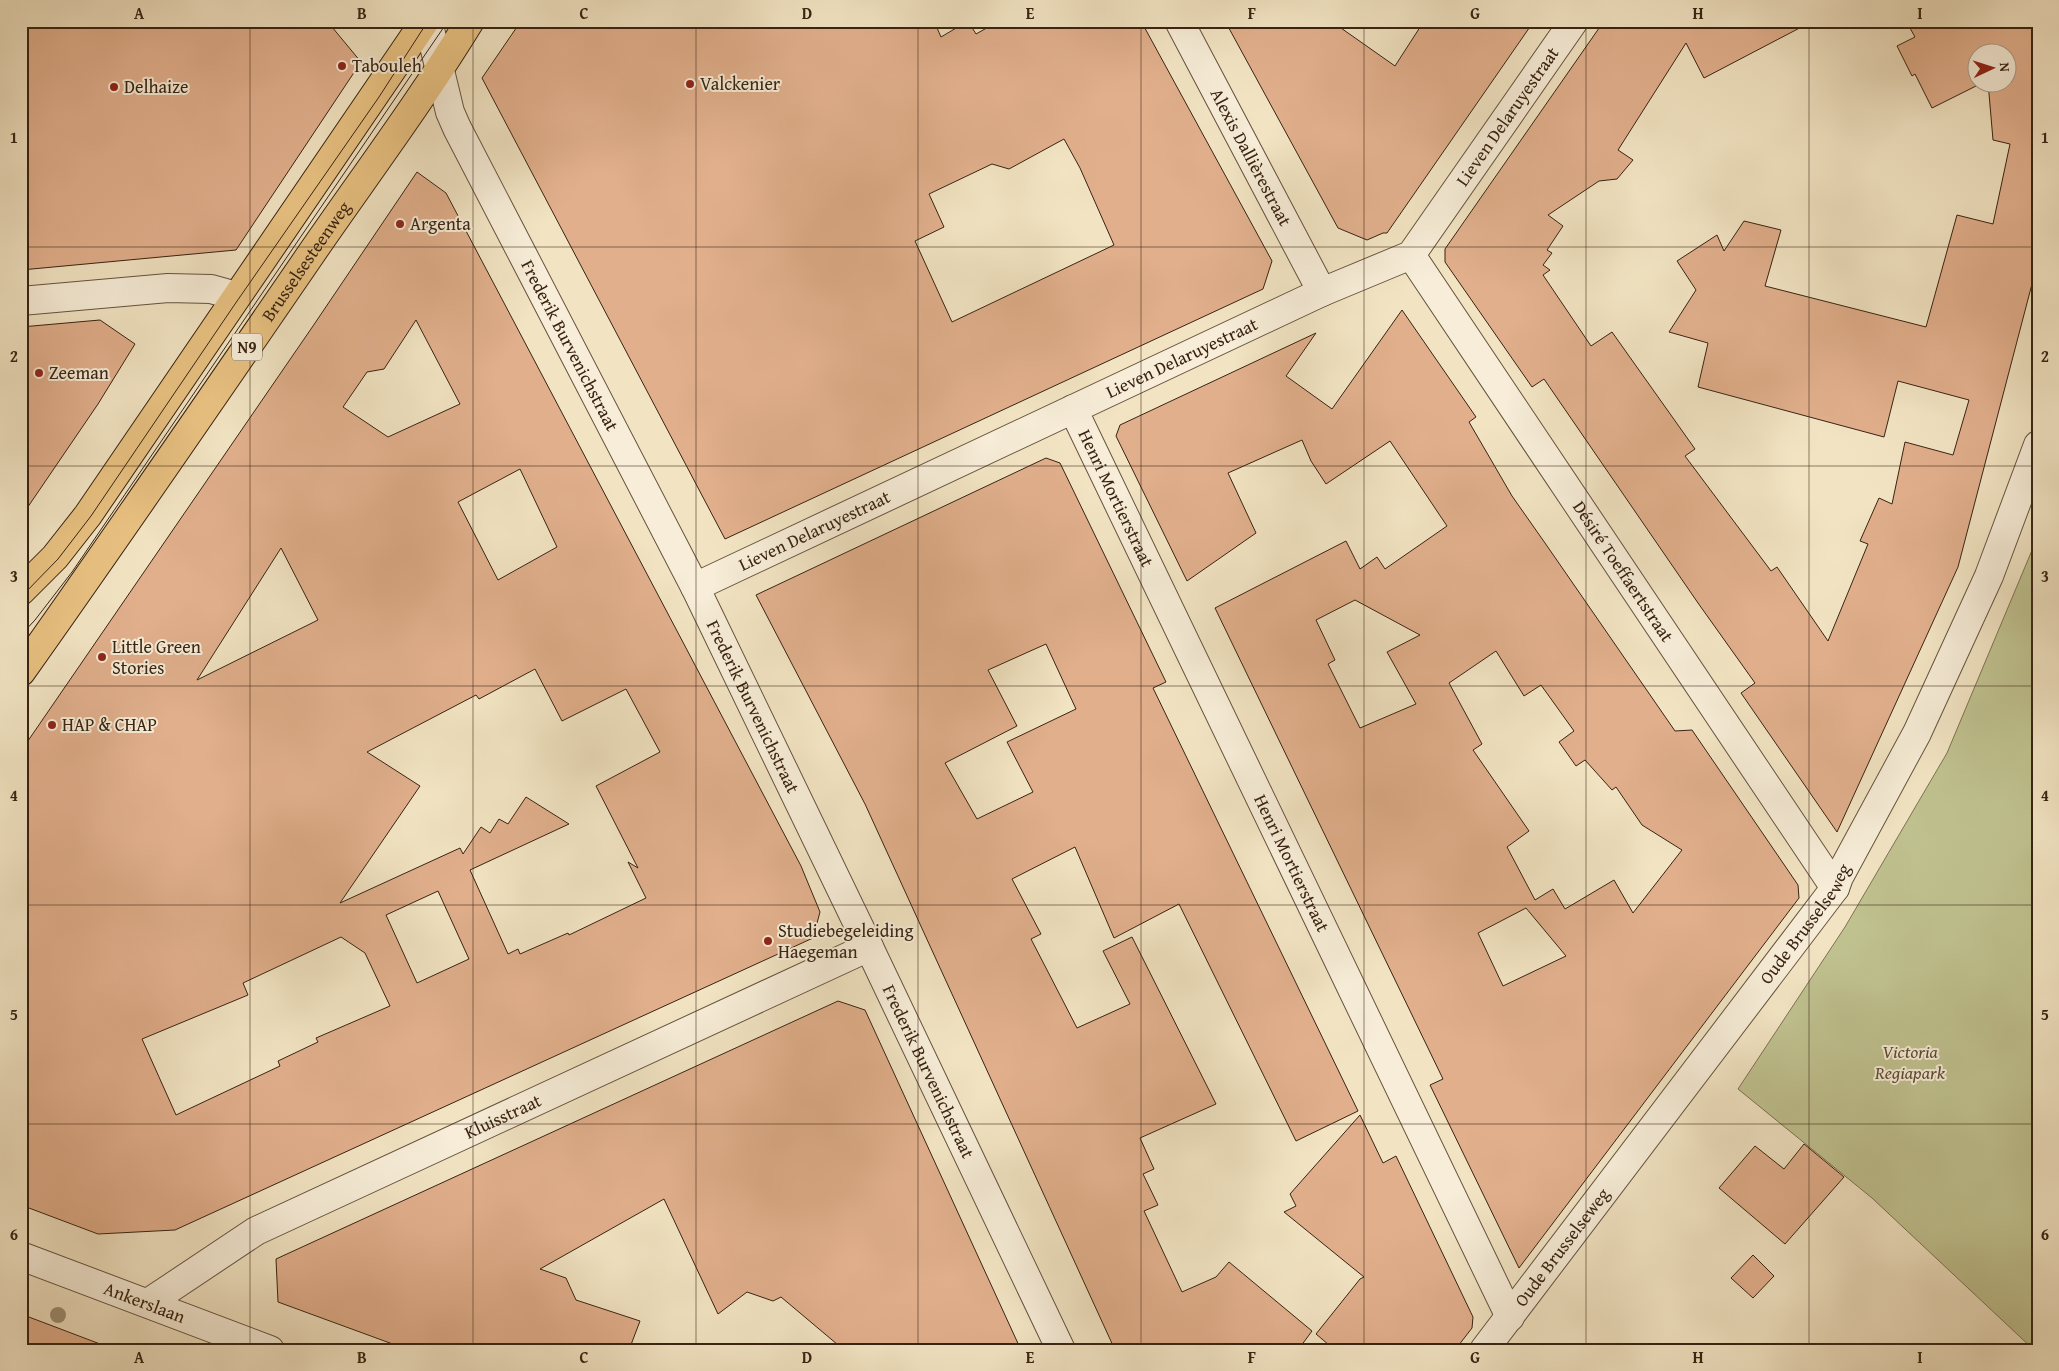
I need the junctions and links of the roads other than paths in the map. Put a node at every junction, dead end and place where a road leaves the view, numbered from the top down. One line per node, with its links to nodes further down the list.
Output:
1 (426, 21): 5 (street, Frederik Burvenichstraat); 8 (main road, Brusselsesteenweg / N9)
2 (470, 21): 5 (main road, Brusselsesteenweg / N9)
3 (1179, 21): 7 (street, Alexis Dallièrestraat)
4 (1574, 21): 6 (street, Lieven Delaruyestraat)
5 (441, 69): 12 (street, Frederik Burvenichstraat); 14 (main road, Brusselsesteenweg / N9)
6 (1411, 255): 7 (street, Lieven Delaruyestraat); 15 (street, Désiré Toeffaertstraat)
7 (1322, 292): 10 (street, Lieven Delaruyestraat)
8 (236, 296): 9 (street); 13 (main road, Brusselsesteenweg / N9)
9 (21, 300)
10 (1073, 409): 12 (street, Lieven Delaruyestraat); 19 (street, Henri Mortierstraat)
11 (2038, 444): 15 (street, Oude Brusselseweg)
12 (695, 587): 16 (street, Frederik Burvenichstraat)
13 (21, 591)
14 (21, 672)
15 (1835, 888): 19 (street, Oude Brusselseweg)
16 (869, 947): 18 (street, Kluisstraat); 21 (street, Frederik Burvenichstraat)
17 (21, 1256): 18 (street, Ankerslaan)
18 (148, 1303): 20 (street, Ankerslaan)
19 (1510, 1317): 22 (street, Oude Brusselseweg)
20 (270, 1350)
21 (1062, 1350)
22 (1484, 1350)

